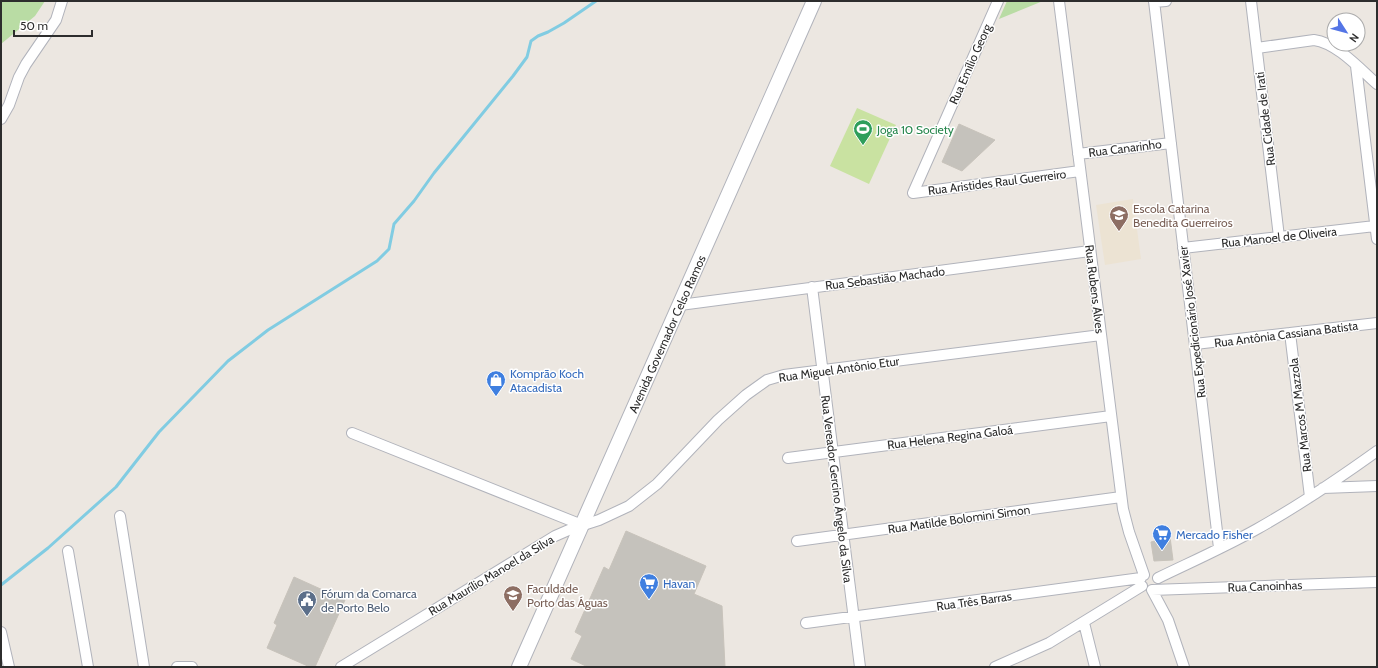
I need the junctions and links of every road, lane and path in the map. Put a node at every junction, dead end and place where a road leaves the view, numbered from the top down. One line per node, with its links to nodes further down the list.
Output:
1 (62, 1): 11 (street)
2 (814, 1): 22 (main road, Avenida Governador Celso Ramos)
3 (998, 1): 15 (street, Rua Emílio Georg)
4 (1059, 1): 13 (street, Rua Rubens Alves)
5 (1166, 1): 7 (street)
6 (1251, 1): 8 (street, Rua Cidade de Irati)
7 (1154, 2): 12 (street, Rua Expedicionário José Xavier)
8 (1257, 48): 9 (street); 17 (street, Rua Cidade de Irati)
9 (1356, 66): 10 (street); 16 (street)
10 (1377, 84)
11 (1, 119)
12 (1171, 143): 13 (street, Rua Canarinho); 19 (street, Rua Expedicionário José Xavier)
13 (1078, 154): 14 (street, Rua Rubens Alves)
14 (1080, 171): 15 (street, Rua Aristides Raul Guerreiro); 20 (street, Rua Rubens Alves)
15 (913, 193)
16 (1375, 226): 17 (street, Rua Manoel de Oliveira); 18 (street)
17 (1279, 237): 19 (street, Rua Manoel de Oliveira)
18 (1377, 239)
19 (1184, 248): 26 (street, Rua Expedicionário José Xavier)
20 (1090, 251): 21 (street, Rua Sebastião Machado); 25 (street, Rua Rubens Alves)
21 (812, 287): 22 (street, Rua Sebastião Machado); 27 (street, Rua Vereador Gercino Ângelo da Silva)
22 (680, 305): 38 (main road, Avenida Governador Celso Ramos)
23 (1377, 323): 24 (street, Rua Antônia Cassiana Batista)
24 (1290, 333): 26 (street, Rua Antônia Cassiana Batista); 36 (street, Rua Marcos M Mazzola)
25 (1101, 335): 27 (street, Rua Miguel Antônio Etur); 28 (street, Rua Rubens Alves)
26 (1195, 344): 41 (street, Rua Expedicionário José Xavier)
27 (822, 370): 31 (street, Rua Vereador Gercino Ângelo da Silva); 38 (street, Rua Miguel Antônio Etur)
28 (1111, 416): 31 (street, Rua Helena Regina Galoá); 35 (street, Rua Rubens Alves)
29 (352, 433): 38 (street)
30 (1377, 451): 34 (street)
31 (833, 452): 32 (street, Rua Helena Regina Galoá); 39 (street, Rua Vereador Gercino Ângelo da Silva)
32 (788, 458)
33 (1377, 486): 34 (street)
34 (1323, 488): 36 (street)
35 (1121, 497): 39 (street, Rua Matilde Bolomini Simon); 44 (street, Rua Rubens Alves)
36 (1310, 497): 41 (street)
37 (120, 516): 53 (street)
38 (582, 525): 56 (street, Rua Maurílio Manoel da Silva); 57 (main road, Avenida Governador Celso Ramos)
39 (843, 535): 40 (street, Rua Matilde Bolomini Simon); 47 (street, Rua Vereador Gercino Ângelo da Silva)
40 (797, 541)
41 (1219, 548): 43 (street)
42 (68, 551): 52 (street)
43 (1158, 578): 44 (street); 46 (street)
44 (1142, 580): 46 (street); 47 (street, Rua Três Barras); 49 (street)
45 (1377, 582): 46 (street, Rua Canoinhas)
46 (1152, 590): 61 (street)
47 (853, 617): 48 (street, Rua Três Barras); 58 (street, Rua Vereador Gercino Ângelo da Silva)
48 (806, 623)
49 (1084, 623): 59 (street); 60 (street)
50 (1, 632): 51 (street)
51 (9, 667)
52 (88, 667)
53 (144, 667)
54 (177, 667): 55 (street)
55 (192, 667)
56 (341, 667)
57 (519, 667)
58 (860, 667)
59 (995, 667)
60 (1096, 667)
61 (1184, 667)

